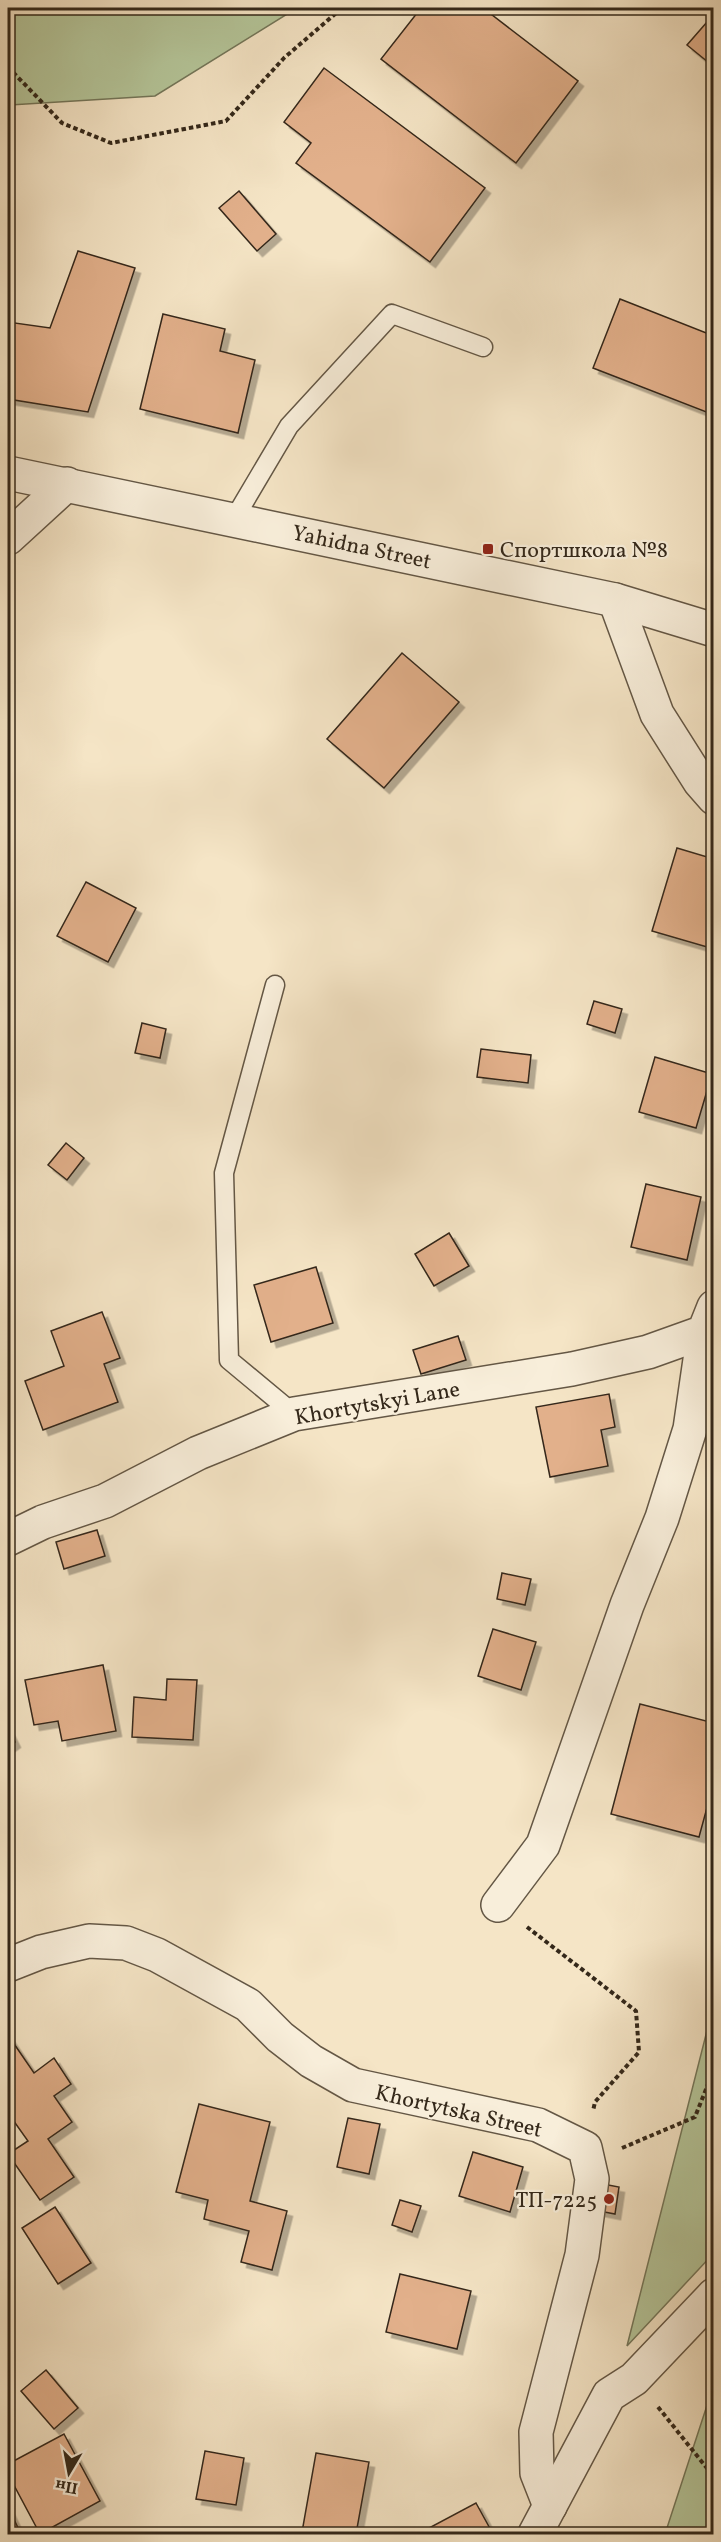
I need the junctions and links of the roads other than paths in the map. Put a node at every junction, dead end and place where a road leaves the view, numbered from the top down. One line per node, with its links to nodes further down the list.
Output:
1 (483, 347): 4 (lane)
2 (8, 473): 3 (street, Yahidna Street)
3 (67, 484): 4 (street, Yahidna Street); 5 (street)
4 (234, 519): 6 (street, Yahidna Street)
5 (8, 538)
6 (615, 600): 7 (street, Yahidna Street); 8 (street)
7 (714, 630)
8 (714, 798)
9 (275, 985): 11 (lane)
10 (709, 1319): 11 (street, Khortytskyi Lane); 13 (street)
11 (294, 1414): 12 (street, Khortytskyi Lane)
12 (8, 1539)
13 (498, 1905)
14 (8, 1965): 16 (street, Khortytska Street)
15 (714, 2295): 16 (street)
16 (550, 2506): 17 (street)
17 (535, 2535)

